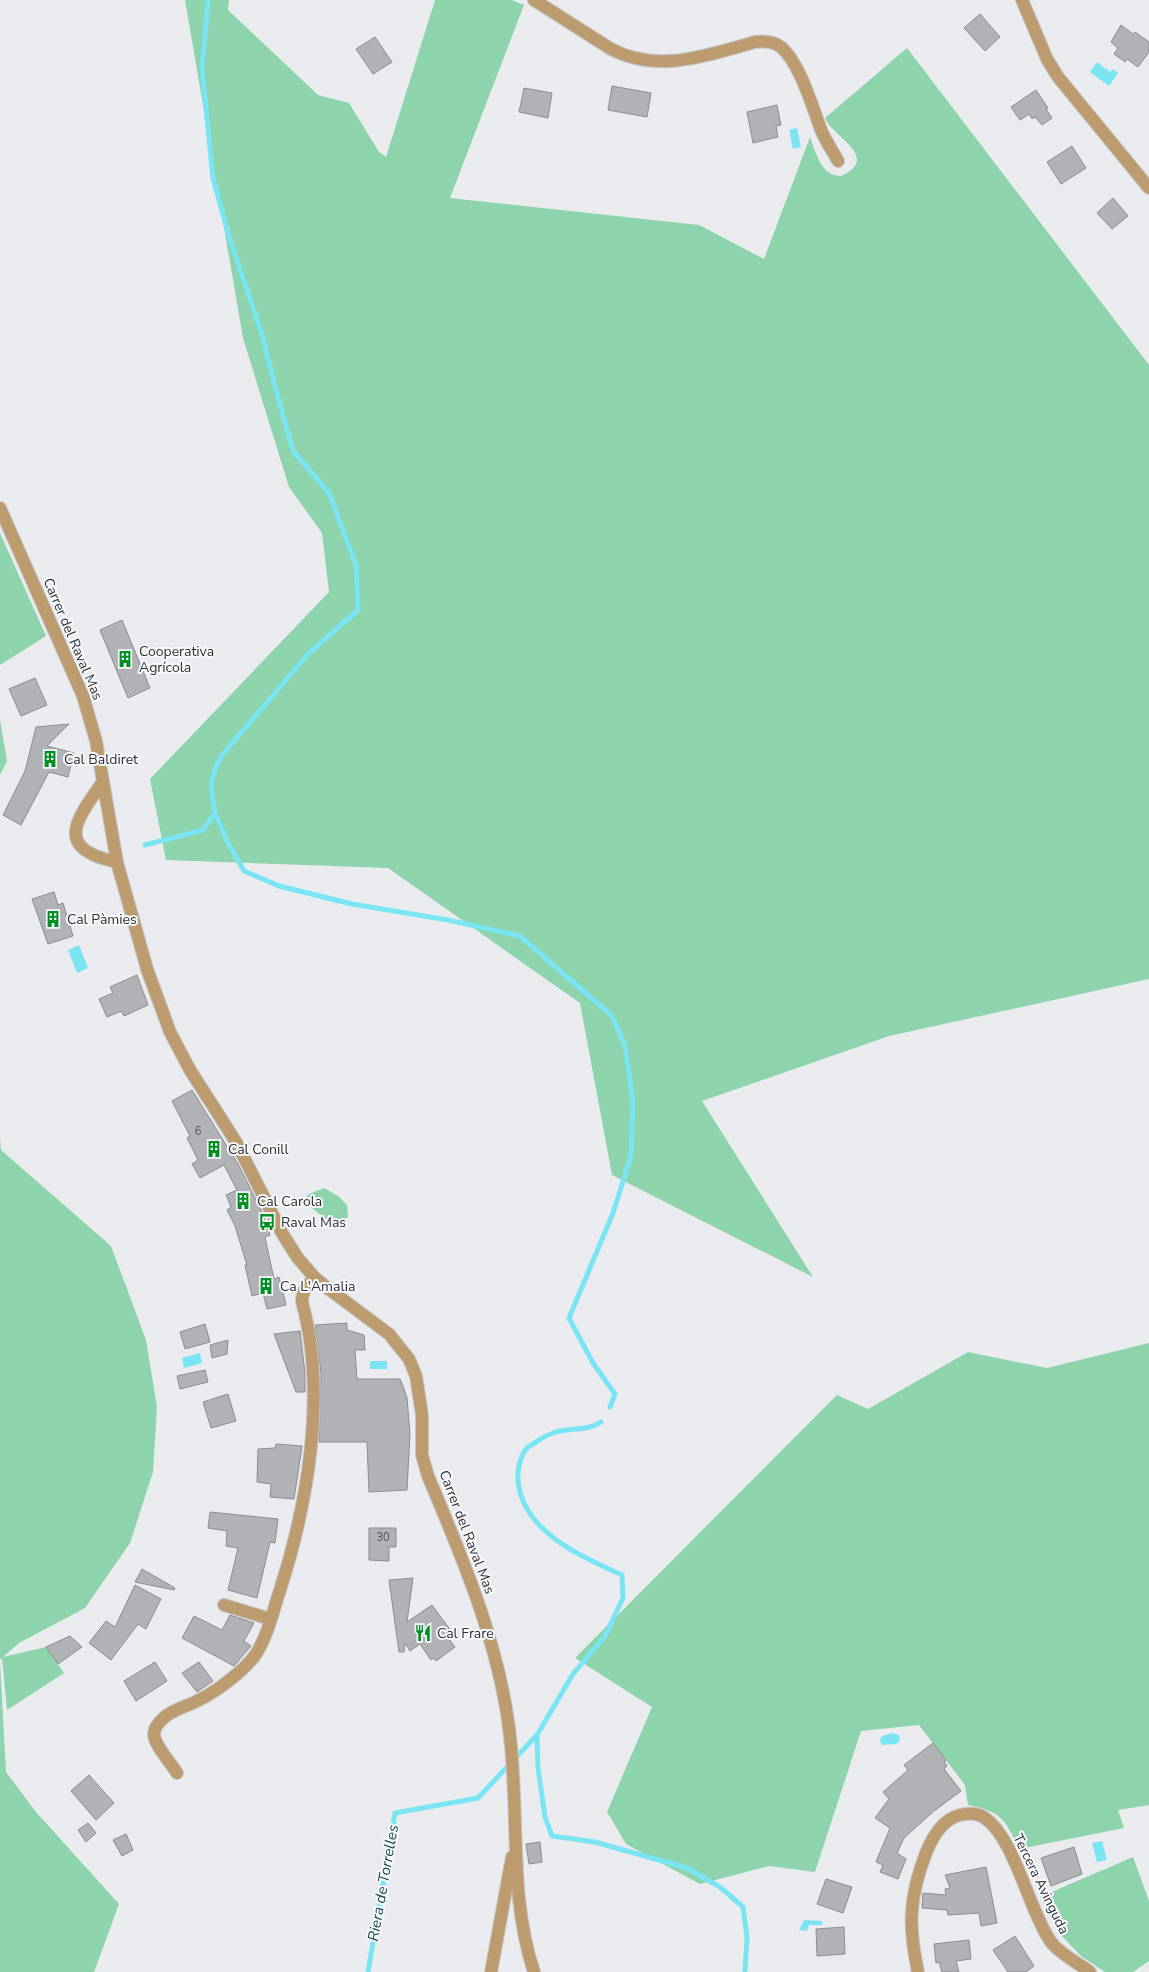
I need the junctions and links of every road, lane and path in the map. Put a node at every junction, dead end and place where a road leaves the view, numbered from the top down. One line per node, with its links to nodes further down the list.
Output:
1 (534, 0): 3 (street)
2 (1022, 0): 4 (street)
3 (838, 162)
4 (1149, 188)
5 (0, 508): 6 (street, Carrer del Raval Mas)
6 (102, 782): 7 (street, Carrer del Raval Mas); 7 (street)
7 (116, 862): 8 (street, Carrer del Raval Mas)
8 (315, 1278): 10 (street); 12 (street, Carrer del Raval Mas)
9 (224, 1605): 10 (street)
10 (270, 1619): 11 (street)
11 (177, 1773)
12 (515, 1839): 13 (street); 14 (street)
13 (491, 1972)
14 (534, 1972)
15 (918, 1972): 16 (street, Tercera Avinguda)
16 (1090, 1972)

